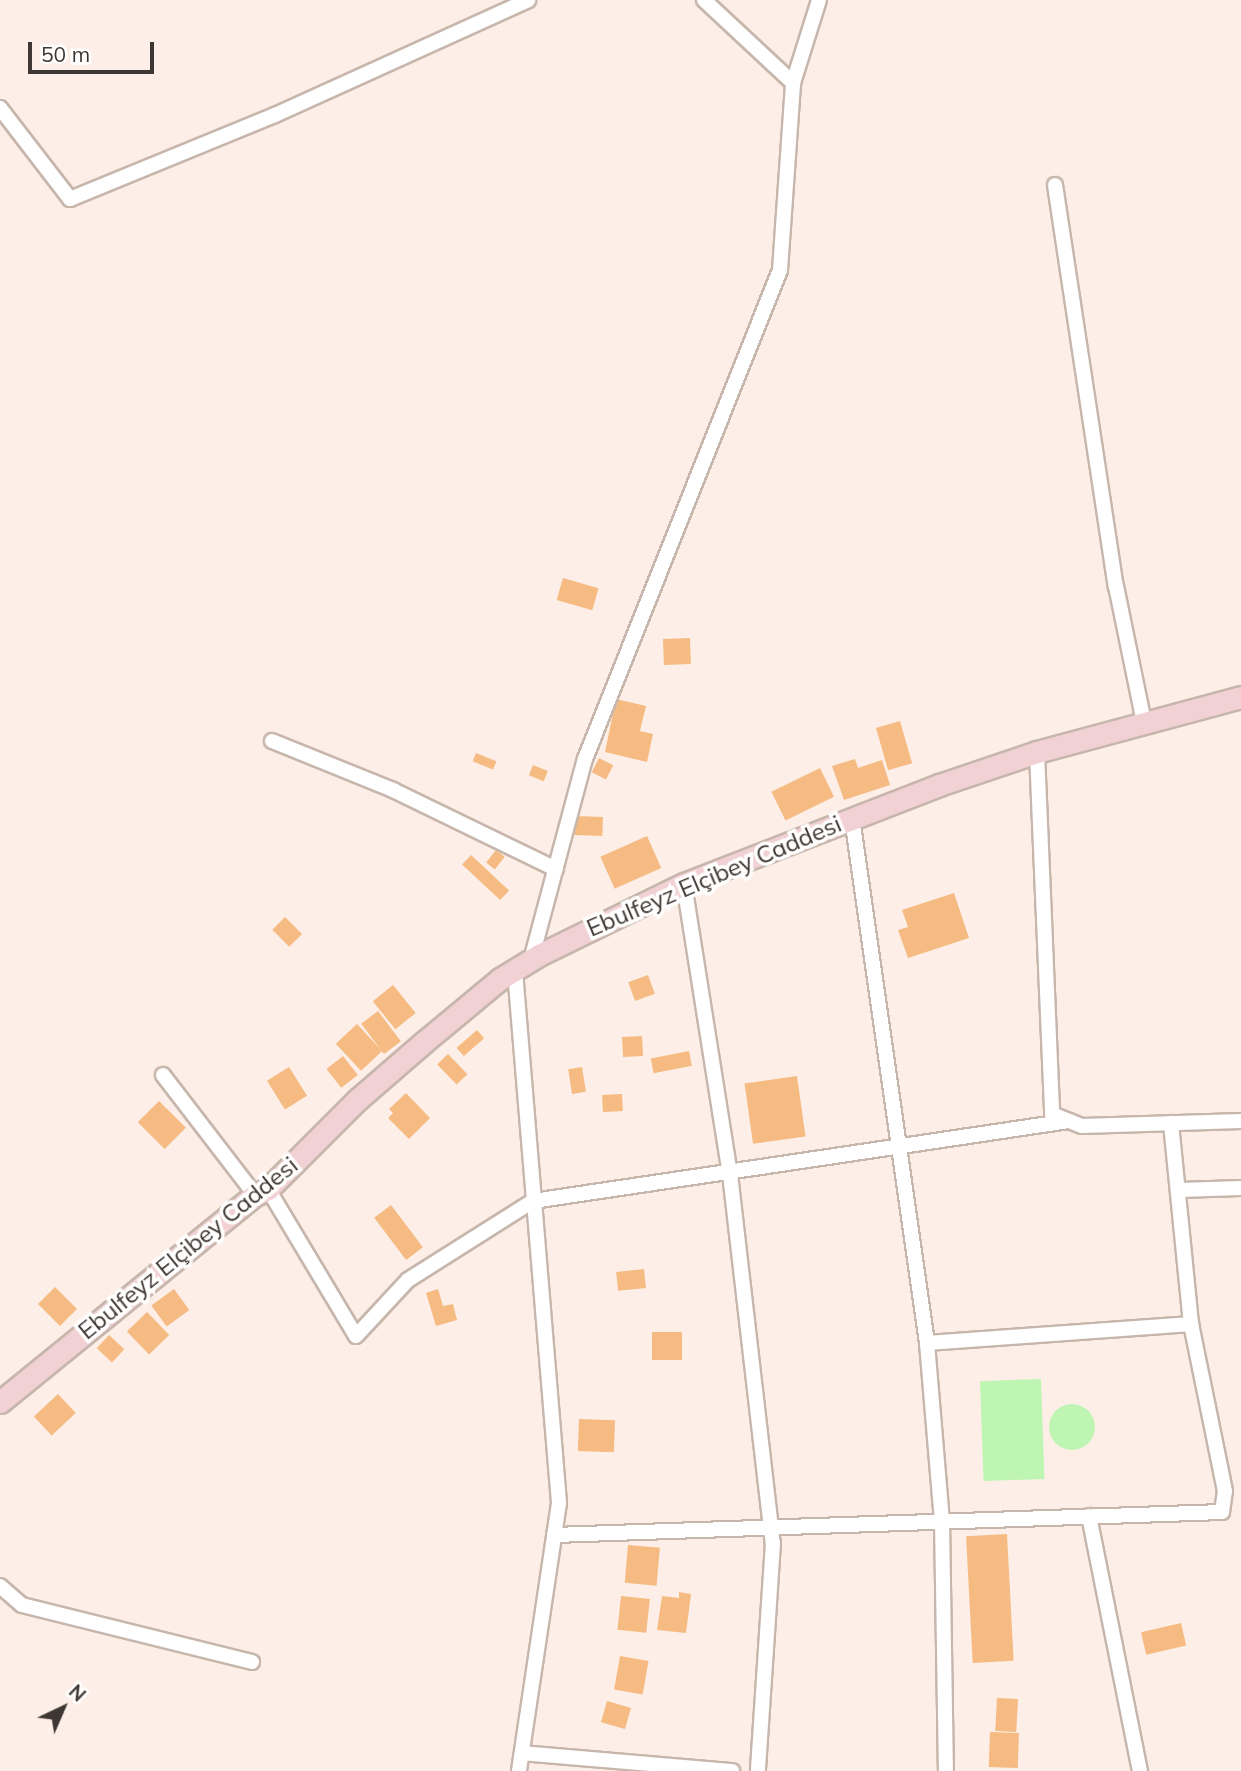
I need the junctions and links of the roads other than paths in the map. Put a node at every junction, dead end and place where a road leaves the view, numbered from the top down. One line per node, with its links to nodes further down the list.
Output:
1 (528, 0): 5 (street)
2 (704, 0): 4 (street)
3 (819, 0): 4 (street)
4 (793, 83): 12 (street)
5 (0, 108)
6 (1055, 186): 8 (street)
7 (1241, 697): 8 (street, Ebulfeyz Elçibey Caddesi)
8 (1143, 722): 10 (street, Ebulfeyz Elçibey Caddesi)
9 (272, 741): 12 (street)
10 (1037, 752): 11 (street, Ebulfeyz Elçibey Caddesi); 16 (street)
11 (852, 818): 13 (street, Ebulfeyz Elçibey Caddesi); 19 (street)
12 (556, 869): 14 (street)
13 (684, 884): 14 (street, Ebulfeyz Elçibey Caddesi); 20 (street)
14 (523, 965): 23 (street, Ebulfeyz Elçibey Caddesi); 24 (street)
15 (163, 1075): 23 (street)
16 (1069, 1121): 18 (street); 19 (street)
17 (1241, 1121): 18 (street)
18 (1171, 1123): 22 (street)
19 (900, 1147): 20 (street); 26 (street)
20 (730, 1174): 24 (street); 30 (street)
21 (1241, 1188): 22 (street)
22 (1179, 1190): 25 (street)
23 (261, 1192): 24 (street); 27 (street, Ebulfeyz Elçibey Caddesi)
24 (533, 1201): 31 (street)
25 (1191, 1324): 26 (street); 28 (street)
26 (927, 1343): 29 (street)
27 (0, 1402)
28 (1089, 1516): 29 (street); 39 (street)
29 (942, 1521): 30 (street); 38 (street)
30 (771, 1525): 31 (street); 37 (street)
31 (554, 1535): 34 (street)
32 (0, 1586): 33 (street)
33 (253, 1662)
34 (522, 1752): 35 (street); 36 (street)
35 (519, 1771)
36 (732, 1771)
37 (758, 1771)
38 (946, 1771)
39 (1140, 1771)

